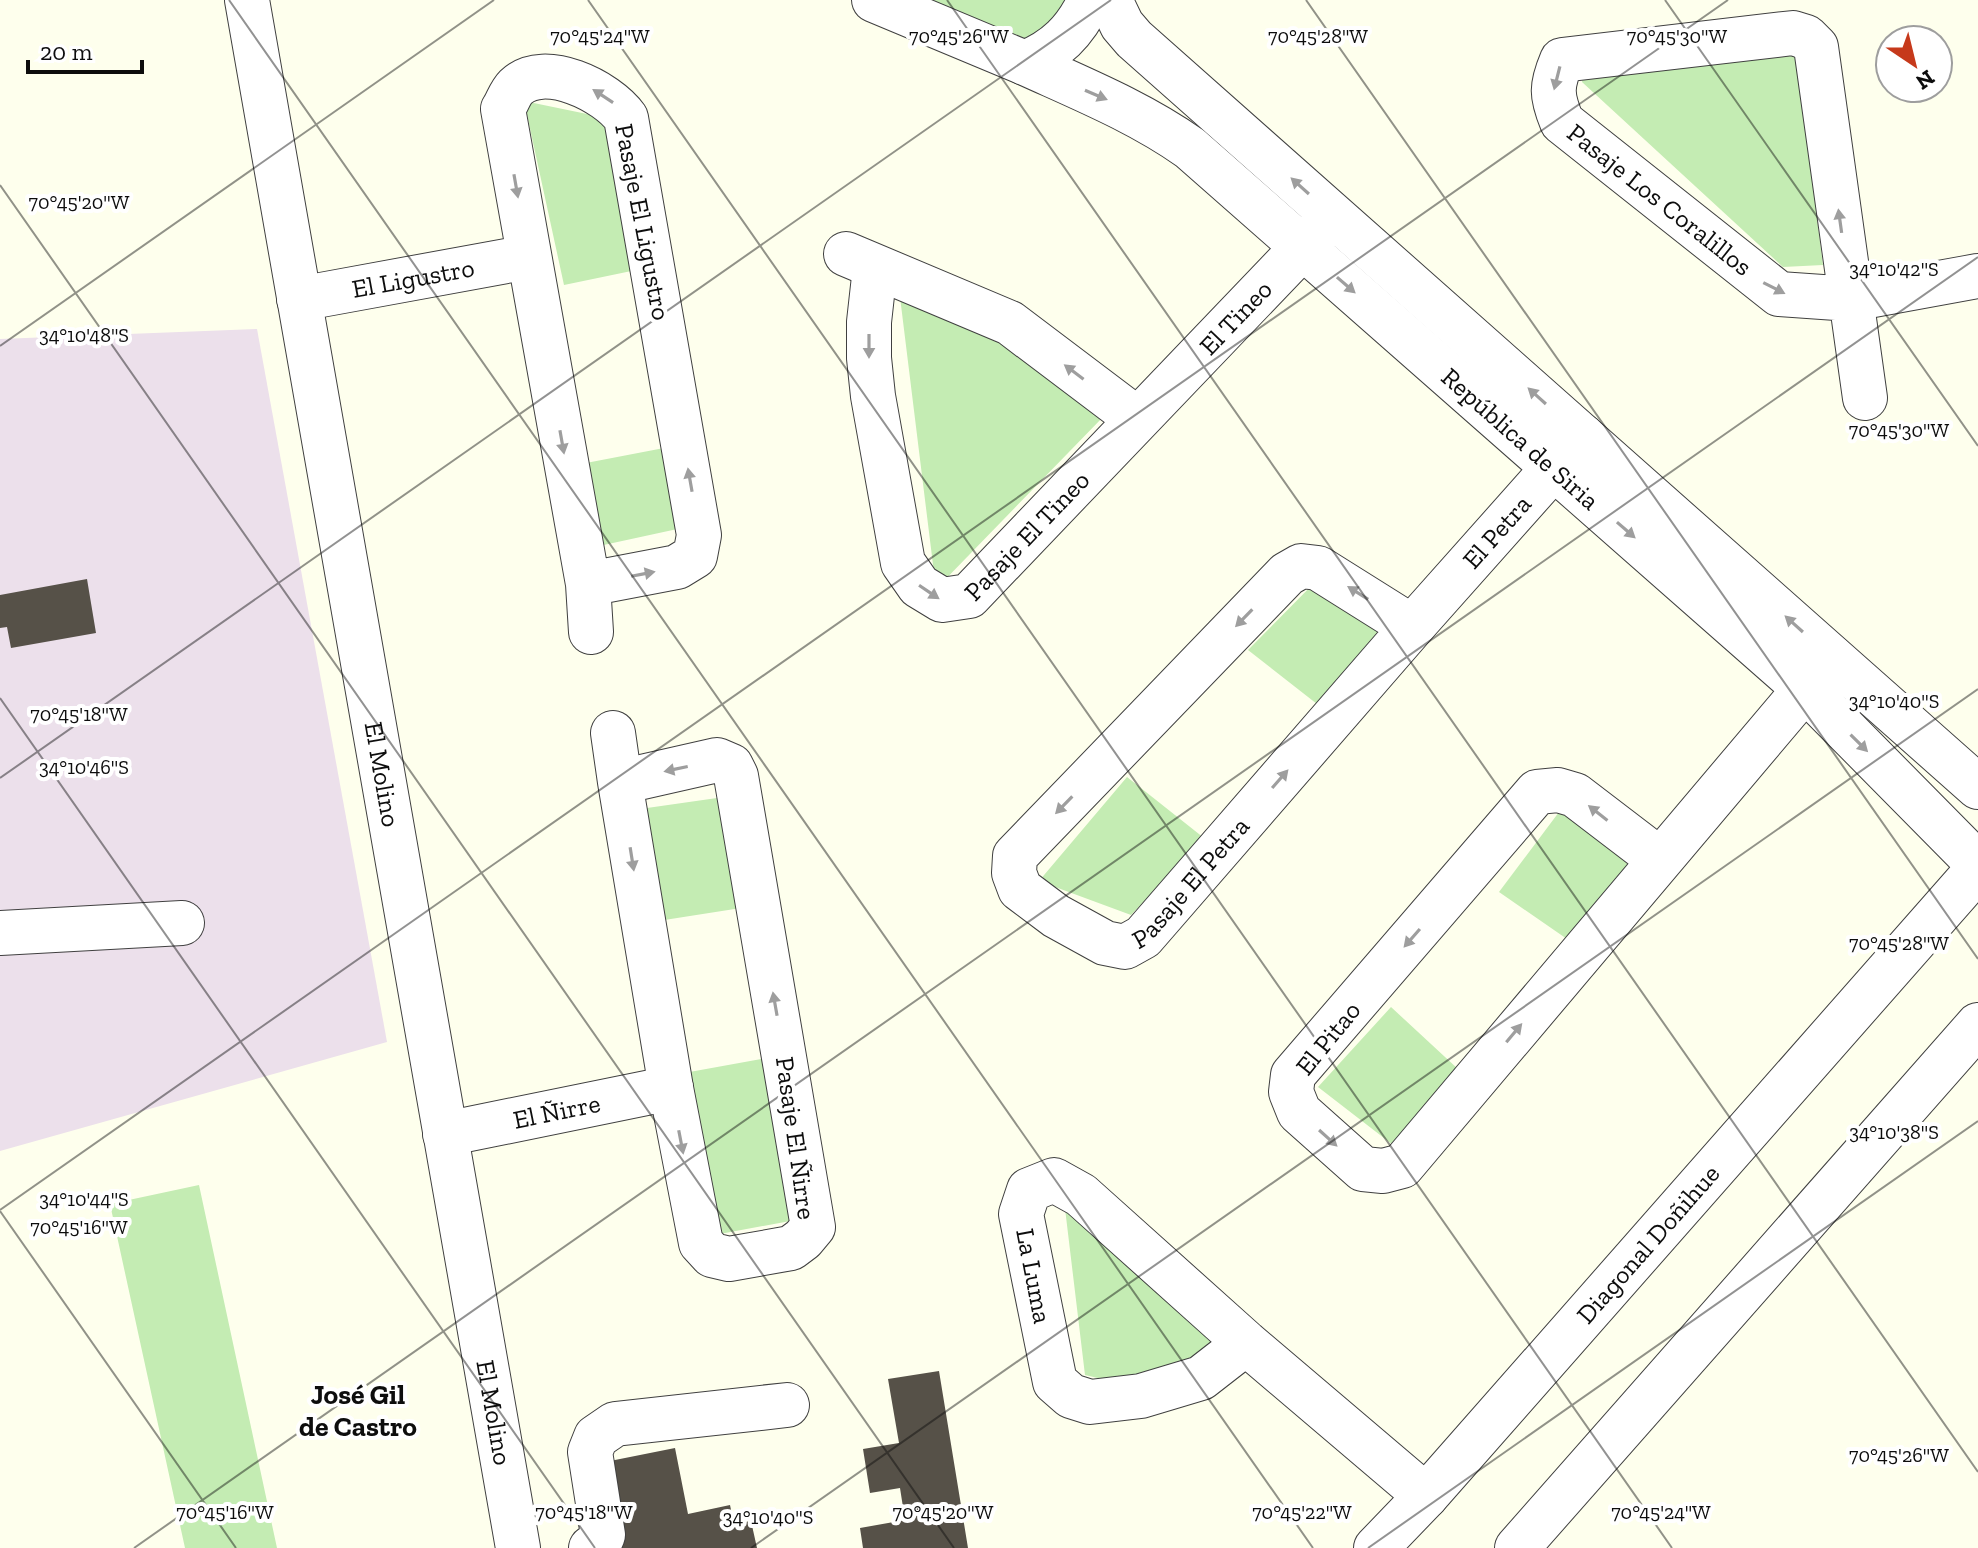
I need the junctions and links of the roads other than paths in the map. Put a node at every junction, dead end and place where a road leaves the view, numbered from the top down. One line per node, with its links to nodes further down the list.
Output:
1 (247, 0): 10 (street, El Molino)
2 (874, 0): 5 (street, República de Siria)
3 (1090, 0): 5 (street)
4 (1110, 0): 6 (street, República de Siria, one-way to 4)
5 (1025, 63): 7 (street, República de Siria, one-way to 7)
6 (1333, 216): 7 (street, El Tineo); 14 (street, República de Siria, one-way to 6)
7 (1303, 247): 13 (street, El Tineo); 14 (street, República de Siria, one-way to 14)
8 (528, 257): 10 (street, El Ligustro); 15 (street, Pasaje El Ligustro, one-way to 15); 15 (street, Pasaje El Ligustro, one-way to 8)
9 (1978, 276): 11 (street)
10 (299, 299): 30 (street, El Molino)
11 (1851, 299): 11 (street, Pasaje Los Coralillos, one-way to 11); 12 (street, Pasaje Los Coralillos)
12 (1865, 398)
13 (1137, 419): 13 (street, Pasaje El Tineo, one-way to 13)
14 (1568, 452): 16 (street, El Petra); 18 (street, República de Siria)
15 (588, 584): 17 (street, Pasaje El Ligustro)
16 (1412, 627): 16 (street, Pasaje El Petra, one-way to 16)
17 (591, 632)
18 (1818, 673): 21 (street, República de Siria); 22 (street, El Pitao); 23 (street, República de Siria, one-way to 23)
19 (613, 733): 20 (street, Pasaje El Ñirre)
20 (620, 782): 29 (street, Pasaje El Ñirre, one-way to 29); 29 (street, Pasaje El Ñirre, one-way to 20)
21 (1978, 787)
22 (1660, 860): 22 (street, El Pitao, one-way to 22)
23 (1978, 866): 27 (street, Diagonal Doñihue)
24 (1978, 909): 27 (street, Diagonal Doñihue)
25 (182, 923): 26 (street)
26 (0, 933)
27 (1918, 937): 33 (street, Diagonal Doñihue)
28 (1978, 1025): 37 (street)
29 (671, 1088): 30 (street, El Ñirre)
30 (445, 1134): 35 (street, El Molino)
31 (1246, 1343): 31 (street, La Luma); 33 (street, La Luma)
32 (787, 1405): 36 (street)
33 (1426, 1496): 34 (street, Diagonal Doñihue)
34 (1389, 1545)
35 (518, 1548)
36 (591, 1548)
37 (1517, 1548)

